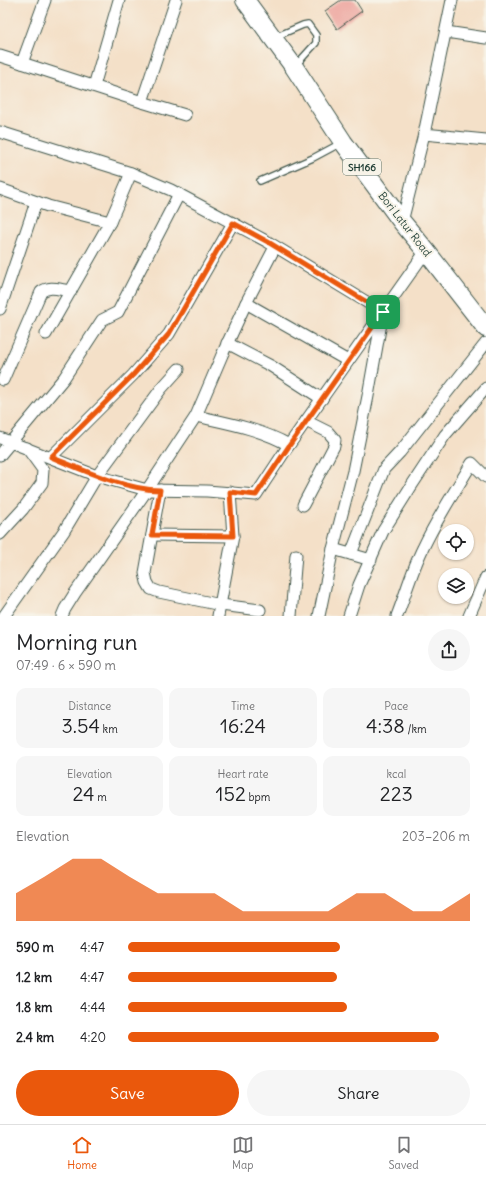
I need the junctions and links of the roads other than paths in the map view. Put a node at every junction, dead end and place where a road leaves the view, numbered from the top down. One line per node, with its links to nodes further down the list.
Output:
1 (45, 0): 10 (street)
2 (119, 0): 12 (street)
3 (176, 0): 13 (street)
4 (245, 0): 7 (main road, Bori Latur Road / SH166)
5 (452, 0): 6 (street)
6 (446, 32): 8 (street); 16 (street)
7 (273, 38): 11 (main road, Bori Latur Road / SH166); 11 (lane)
8 (486, 38)
9 (0, 56): 10 (street)
10 (22, 63): 12 (street)
11 (294, 67): 18 (main road, Bori Latur Road / SH166)
12 (94, 86): 13 (street)
13 (142, 102): 14 (street)
14 (185, 115)
15 (0, 132): 19 (street)
16 (424, 134): 17 (street); 25 (street)
17 (486, 140)
18 (343, 142): 20 (lane); 25 (main road, Bori Latur Road / SH166)
19 (131, 172): 22 (street); 24 (street)
20 (260, 181)
21 (0, 189): 23 (street)
22 (179, 194): 26 (street); 45 (street)
23 (36, 202): 24 (street); 31 (street)
24 (110, 222): 29 (street)
25 (402, 222): 28 (main road, Bori Latur Road / SH166)
26 (233, 223): 27 (street); 49 (street)
27 (275, 247): 30 (street); 32 (street)
28 (426, 251): 32 (street); 33 (main road, Bori Latur Road / SH166)
29 (71, 291): 34 (street); 39 (street)
30 (246, 303): 35 (street); 37 (street)
31 (0, 309)
32 (383, 312): 37 (street); 59 (street)
33 (486, 328)
34 (46, 334)
35 (227, 343): 41 (street); 42 (street)
36 (486, 343): 60 (street)
37 (348, 361): 41 (street)
38 (179, 369): 50 (street)
39 (3, 380)
40 (486, 388): 62 (street)
41 (322, 399): 43 (street)
42 (196, 416): 46 (street); 52 (street)
43 (306, 421): 46 (street); 55 (street)
44 (0, 438): 45 (street)
45 (12, 441): 47 (street); 48 (street)
46 (289, 446): 54 (street)
47 (27, 448): 49 (street); 56 (street)
48 (0, 455)
49 (51, 457): 50 (street)
50 (97, 476): 52 (street); 66 (street)
51 (486, 477): 71 (street)
52 (147, 490): 53 (street); 67 (street)
53 (160, 490): 54 (street); 57 (street)
54 (230, 492): 58 (street)
55 (303, 506)
56 (0, 534)
57 (152, 535): 58 (street); 65 (street)
58 (233, 536): 65 (street)
59 (333, 549): 60 (street); 69 (street)
60 (351, 554): 62 (street)
61 (296, 555): 68 (street)
62 (371, 560): 70 (street)
63 (486, 578): 72 (street)
64 (260, 610): 65 (street)
65 (219, 611)
66 (4, 616)
67 (62, 616)
68 (291, 616)
69 (319, 616)
70 (349, 616)
71 (397, 616)
72 (469, 616)

